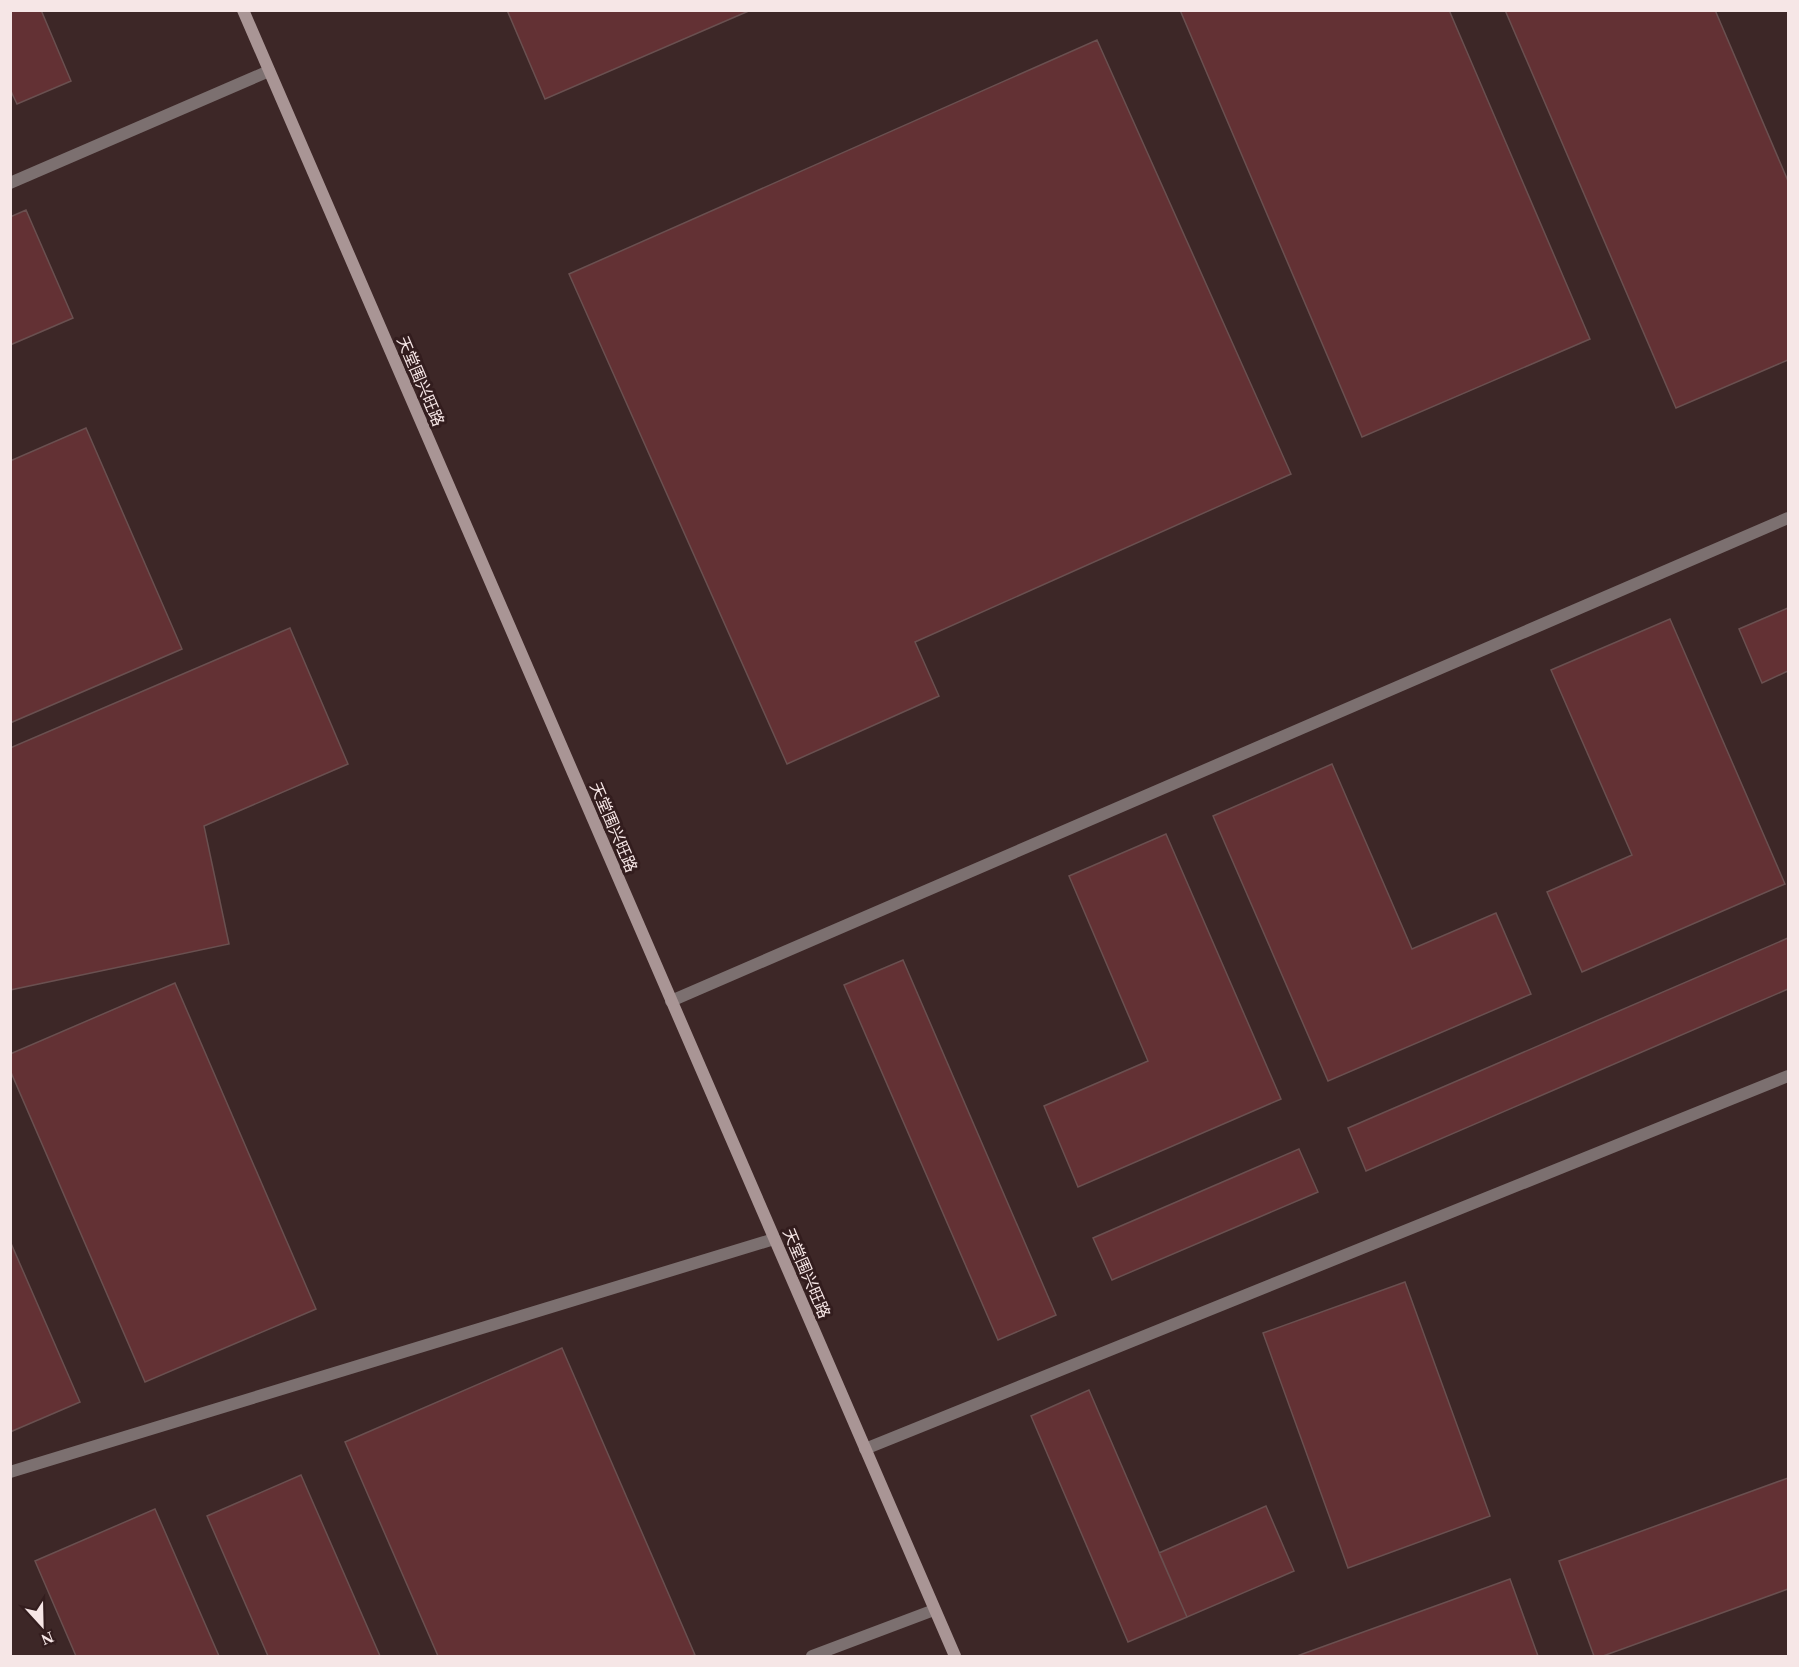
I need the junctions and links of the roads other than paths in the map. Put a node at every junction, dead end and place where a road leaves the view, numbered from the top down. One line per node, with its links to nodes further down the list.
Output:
1 (243, 10): 2 (street, 天堂围兴旺路)
2 (269, 71): 3 (street); 5 (street, 天堂围兴旺路)
3 (10, 183)
4 (1788, 518): 5 (street)
5 (671, 1001): 7 (street, 天堂围兴旺路)
6 (1788, 1076): 8 (street)
7 (774, 1239): 8 (street, 天堂围兴旺路); 9 (street)
8 (865, 1449): 10 (street, 天堂围兴旺路)
9 (10, 1472)
10 (934, 1610): 11 (street); 12 (street, 天堂围兴旺路)
11 (812, 1656)
12 (955, 1656)

